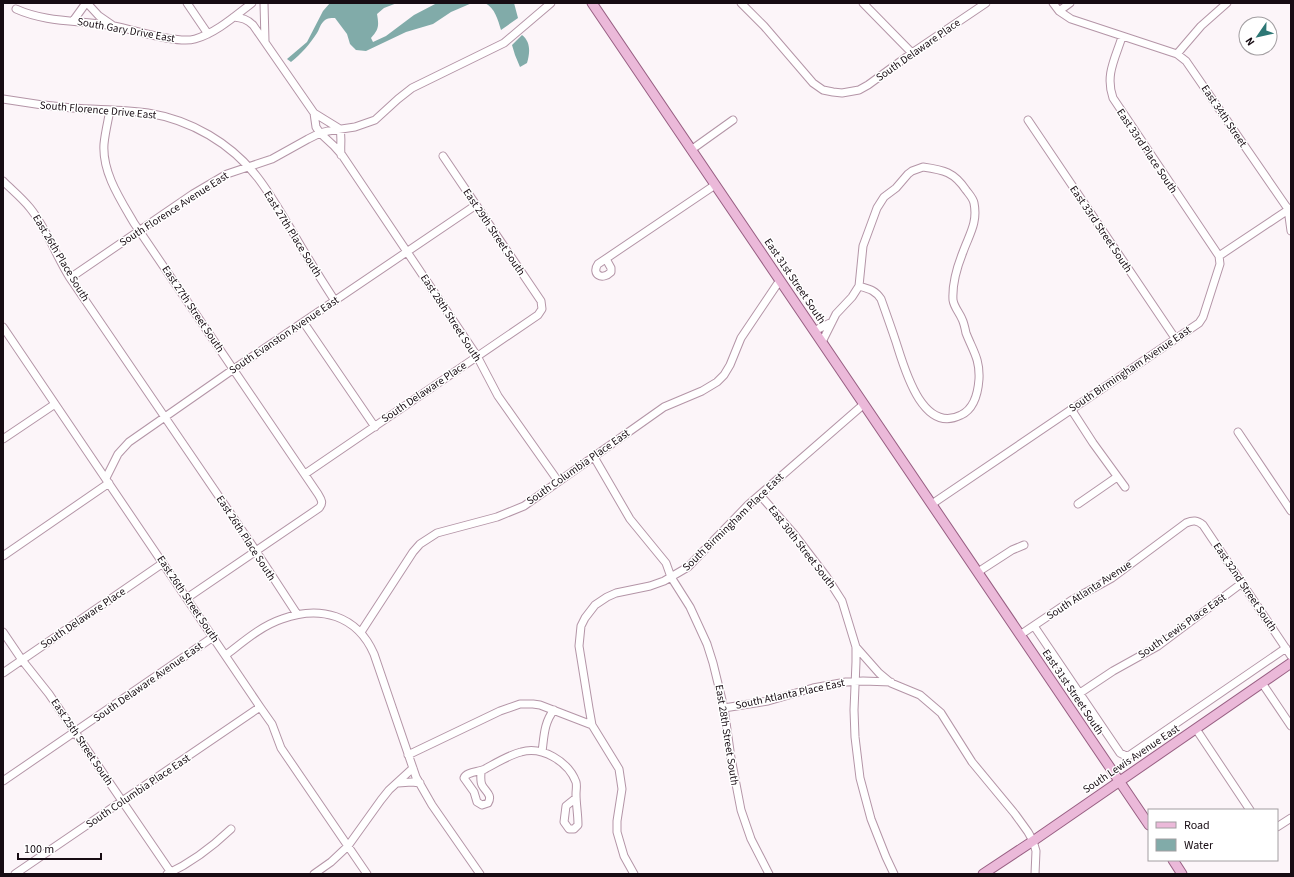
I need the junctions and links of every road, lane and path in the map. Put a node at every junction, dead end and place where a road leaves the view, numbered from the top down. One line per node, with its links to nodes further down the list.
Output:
1 (86, 3): 16 (street); 17 (street)
2 (188, 3): 18 (street)
3 (252, 3): 15 (street, South Gary Drive East)
4 (264, 3): 20 (street)
5 (551, 3): 28 (street, South Florence Avenue East)
6 (592, 3): 30 (main road, East 31st Street South)
7 (741, 3): 21 (street, South Delaware Place)
8 (863, 3): 21 (street)
9 (985, 3): 21 (street, South Delaware Place)
10 (1054, 3): 14 (street)
11 (1070, 3): 14 (street)
12 (1227, 3): 22 (street)
13 (16, 9): 16 (street, South Gary Drive East)
14 (1059, 11): 19 (street)
15 (234, 17): 18 (street, South Gary Drive East); 20 (street, East 28th Street South)
16 (73, 21): 17 (street, South Gary Drive East)
17 (114, 26): 18 (street, South Gary Drive East)
18 (208, 34)
19 (1122, 37): 22 (street, East 34th Street); 41 (street, East 33rd Place South)
20 (265, 41): 25 (street, East 28th Street South)
21 (912, 53)
22 (1177, 54): 37 (street, East 34th Street)
23 (3, 99): 24 (street, South Florence Drive East)
24 (110, 110): 33 (street, South Florence Drive East); 38 (street, East 27th Street South)
25 (314, 113): 28 (street, East 28th Street South); 29 (street, East 28th Street South)
26 (733, 120): 30 (street)
27 (1028, 120): 52 (street, East 33rd Street South)
28 (340, 129): 29 (street, South Florence Avenue East); 31 (street)
29 (320, 133): 31 (street, East 28th Street South); 33 (street, South Florence Avenue East)
30 (691, 150): 35 (main road, East 31st Street South)
31 (342, 155): 40 (street, East 28th Street South)
32 (443, 156): 36 (street, East 29th Street South)
33 (249, 168): 38 (street, South Florence Avenue East); 46 (street, East 27th Place South)
34 (3, 181): 43 (street, East 26th Place South)
35 (715, 185): 42 (street); 44 (main road, East 31st Street South)
36 (476, 205): 40 (street, South Evanston Avenue East); 47 (street, East 29th Street South)
37 (1290, 209): 39 (street, East 34th Street); 41 (street)
38 (140, 231): 43 (street, South Florence Avenue East); 55 (street, East 27th Street South)
39 (1291, 231)
40 (407, 252): 46 (street, South Evanston Avenue East); 54 (street, East 28th Street South)
41 (1219, 256): 52 (street, South Birmingham Avenue East)
42 (606, 259)
43 (70, 278): 59 (street, East 26th Place South)
44 (780, 280): 51 (main road, East 31st Street South); 63 (street, South Columbia Place East)
45 (859, 286): 45 (street); 48 (street)
46 (335, 301): 49 (street, South Evanston Avenue East)
47 (542, 309): 54 (street, South Delaware Place)
48 (832, 321): 51 (street); 53 (street)
49 (304, 323): 55 (street, South Evanston Avenue East); 60 (street)
50 (3, 327): 56 (street, East 26th Street South)
51 (814, 332): 53 (main road, East 31st Street South)
52 (1175, 338): 58 (street, South Birmingham Avenue East)
53 (822, 342): 57 (main road, East 31st Street South)
54 (477, 356): 60 (street, South Delaware Place); 67 (street, East 28th Street South)
55 (234, 370): 59 (street, South Evanston Avenue East); 64 (street, East 27th Street South)
56 (55, 404): 62 (street); 66 (street, East 26th Street South)
57 (864, 404): 69 (street, South Birmingham Place East); 70 (main road, East 31st Street South)
58 (1071, 409): 65 (street); 70 (street, South Birmingham Avenue East)
59 (165, 418): 66 (street, South Evanston Avenue East); 75 (street, East 26th Place South)
60 (375, 427): 64 (street, South Delaware Place)
61 (1238, 432): 72 (street)
62 (3, 439)
63 (594, 457): 67 (street, South Columbia Place East); 79 (street, East 28th Street South)
64 (305, 474): 75 (street, East 27th Street South)
65 (1117, 477): 68 (street); 71 (street)
66 (108, 481): 76 (street, South Evanston Avenue East); 77 (street, East 26th Street South)
67 (558, 482): 85 (street, South Columbia Place East)
68 (1125, 487)
69 (760, 494): 79 (street, South Birmingham Place East); 88 (street, East 30th Street South)
70 (932, 504): 78 (main road, East 31st Street South)
71 (1078, 504)
72 (1291, 511)
73 (1196, 521): 80 (street, East 32nd Street South); 83 (street, South Atlanta Avenue)
74 (1024, 545): 78 (street)
75 (256, 552): 81 (street); 82 (street, East 26th Place South)
76 (3, 556)
77 (163, 563): 81 (street, East 26th Street South); 92 (street, South Delaware Place)
78 (978, 572): 86 (main road, East 31st Street South)
79 (671, 577): 100 (street, South Birmingham Place East); 101 (street, East 28th Street South)
80 (1242, 583): 89 (street, East 32nd Street South); 98 (street, South Lewis Place East)
81 (187, 598): 87 (street, East 26th Street South)
82 (297, 614): 85 (street); 90 (street)
83 (1034, 626): 86 (street, South Atlanta Avenue); 98 (street, East 31st Street South)
84 (3, 632): 92 (street, East 25th Street South)
85 (361, 632): 109 (street)
86 (1020, 635): 114 (main road, East 31st Street South)
87 (213, 637): 90 (street, East 26th Street South); 107 (street, South Delaware Avenue East)
88 (856, 647): 95 (street, East 30th Street South); 96 (street, East 30th Street South)
89 (1286, 648): 91 (street, East 32nd Street South); 110 (street, South Lewis Avenue East)
90 (226, 655): 99 (street, East 26th Street South)
91 (1291, 656)
92 (22, 660): 94 (street, South Delaware Place); 107 (street, East 25th Street South)
93 (1291, 663): 97 (main road, South Lewis Avenue East)
94 (3, 673)
95 (856, 681): 96 (street, East 30th Street South); 101 (street, South Atlanta Place East); 134 (street)
96 (891, 682): 124 (street, East 30th Street South)
97 (1262, 683): 105 (street); 106 (main road, South Lewis Avenue East)
98 (1080, 693): 110 (street, East 31st Street South)
99 (260, 707): 118 (street, South Columbia Place East); 125 (street, East 26th Street South)
100 (589, 708): 103 (street); 104 (street, South Birmingham Place East)
101 (724, 708): 133 (street, East 28th Street South)
102 (554, 710): 103 (street); 108 (street); 109 (street)
103 (576, 718): 104 (street)
104 (592, 724): 132 (street)
105 (1291, 726)
106 (1196, 729): 114 (main road, South Lewis Avenue East); 119 (street)
107 (76, 732): 113 (street, South Delaware Avenue East); 118 (street, East 25th Street South)
108 (542, 752): 112 (street); 117 (street)
109 (408, 755): 111 (street)
110 (1126, 756)
111 (413, 768): 115 (street); 116 (street)
112 (481, 771): 112 (street)
113 (3, 781)
114 (1120, 781): 121 (main road, East 31st Street South); 124 (main road, South Lewis Avenue East)
115 (398, 782): 116 (street); 125 (street)
116 (420, 783): 131 (street)
117 (576, 798)
118 (122, 802): 127 (street, East 25th Street South); 128 (street, South Columbia Place East)
119 (1249, 809)
120 (1291, 818): 122 (street)
121 (1148, 823)
122 (1278, 826)
123 (231, 829): 127 (street)
124 (1033, 841): 135 (main road, South Lewis Avenue East); 136 (street, East 30th Street South)
125 (348, 846): 129 (street); 130 (street, East 26th Street South)
126 (1176, 861): 137 (main road)
127 (170, 873)
128 (15, 874)
129 (314, 874)
130 (367, 874)
131 (480, 874)
132 (634, 874)
133 (769, 874)
134 (894, 874)
135 (983, 874)
136 (1035, 874)
137 (1182, 874)

